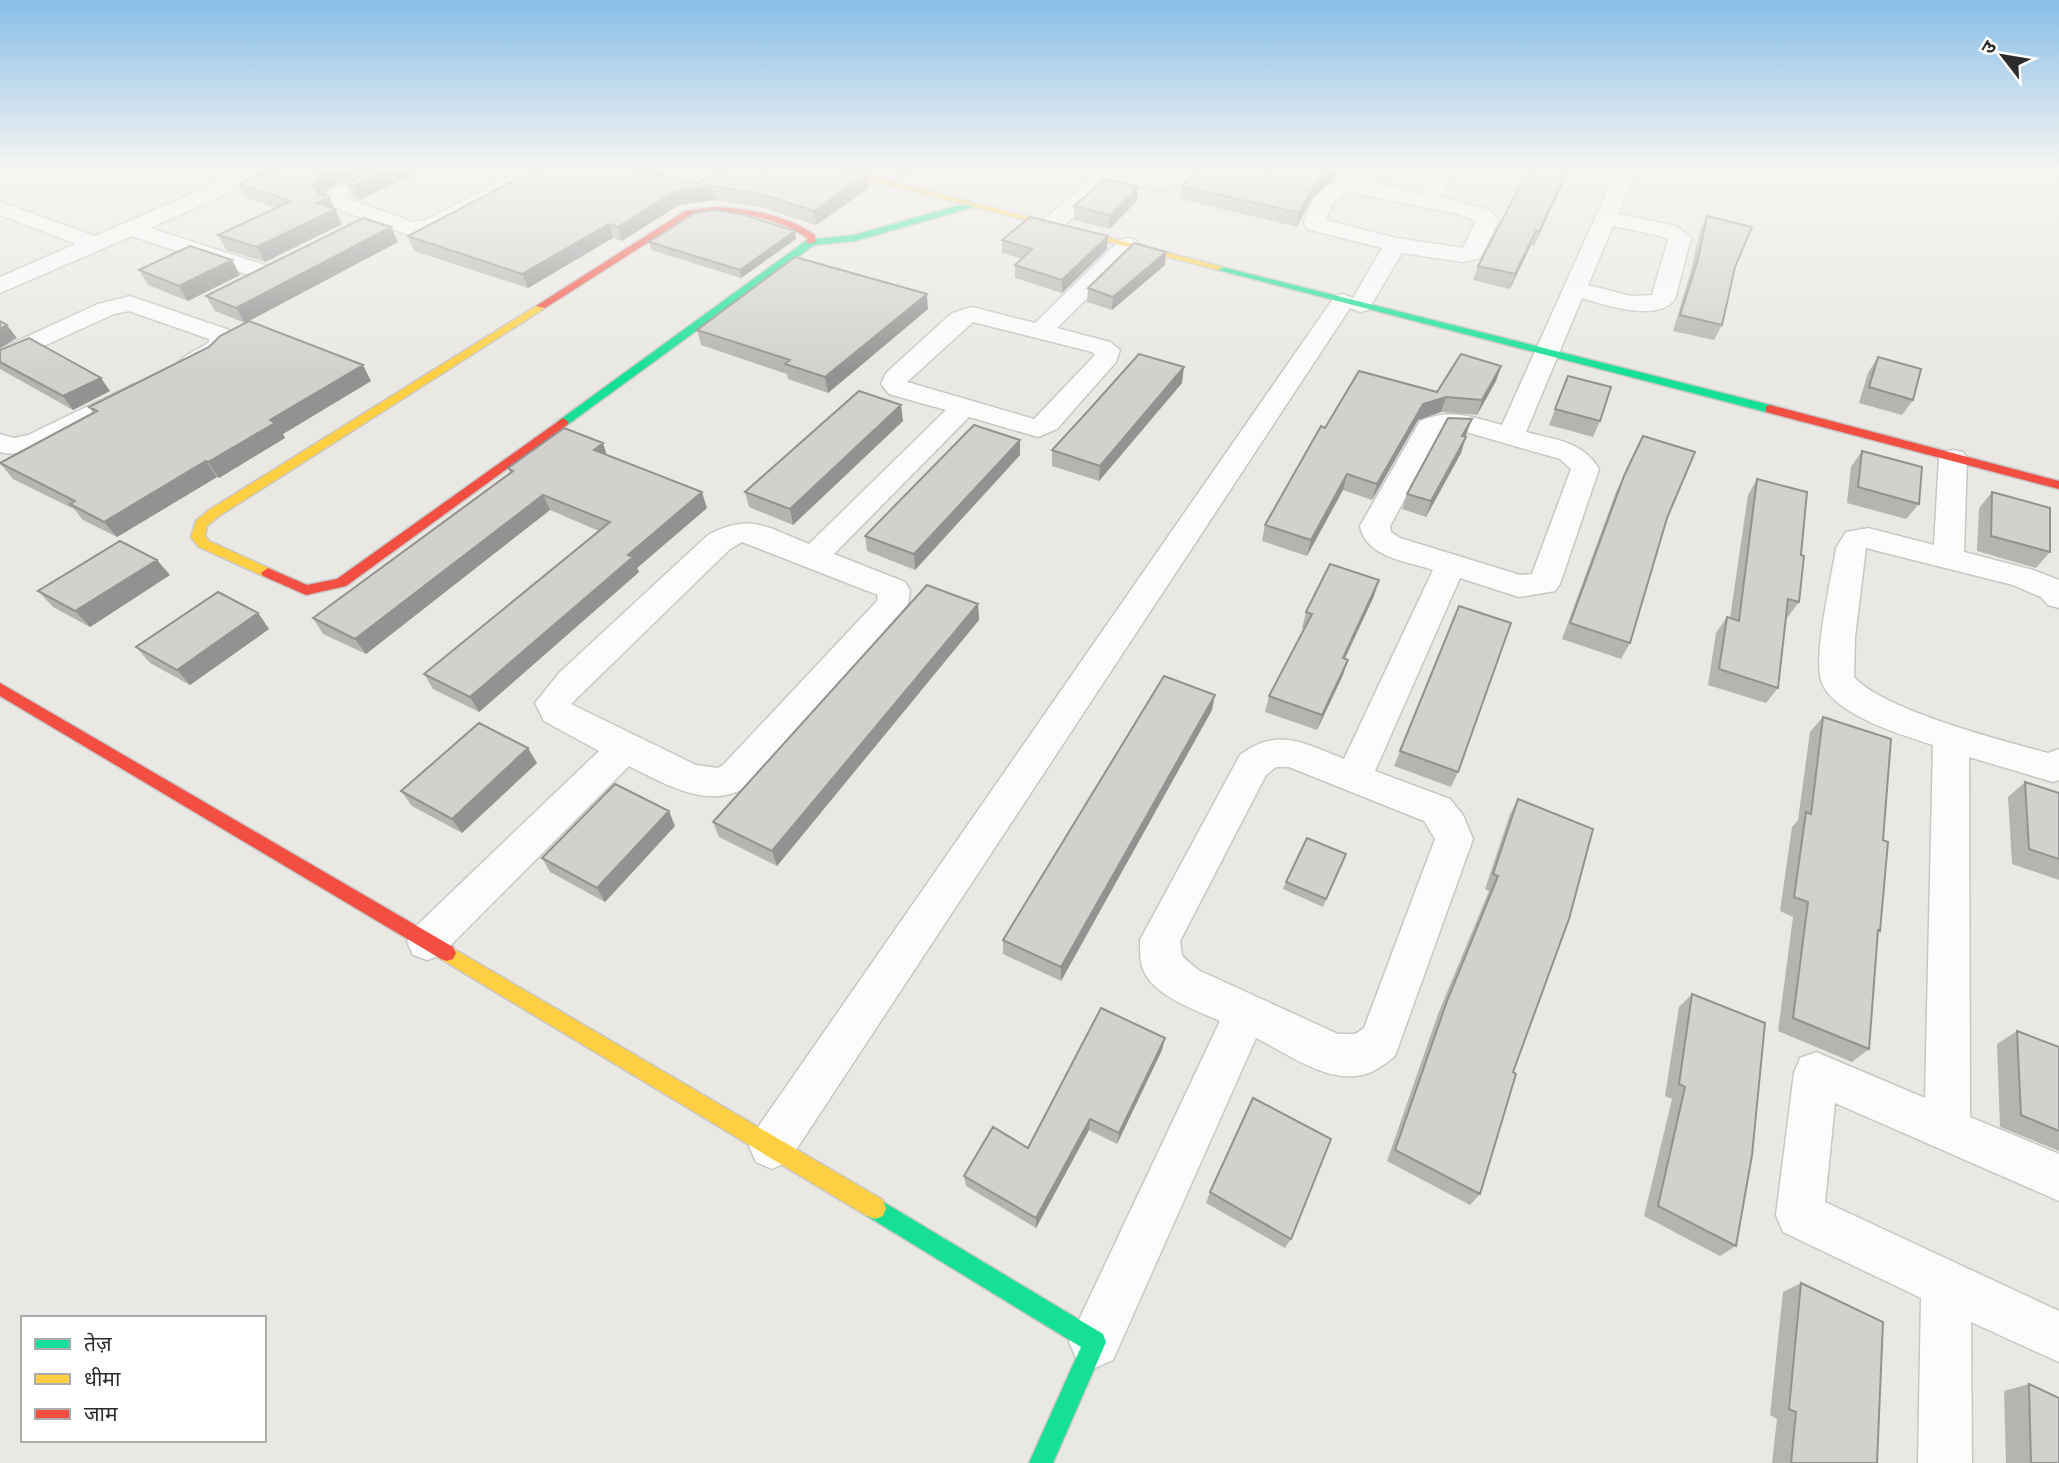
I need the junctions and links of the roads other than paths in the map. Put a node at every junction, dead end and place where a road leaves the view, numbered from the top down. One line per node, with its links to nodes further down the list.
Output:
1 (72, 235): 13 (street)
2 (117, 235): 13 (street)
3 (151, 235): 17 (street)
4 (653, 235): 12 (street)
5 (810, 235): 12 (street)
6 (865, 235): 12 (street)
7 (1091, 235): 14 (street)
8 (1353, 235): 15 (street)
9 (1480, 235): 15 (street)
10 (1598, 235): 19 (street)
11 (1675, 235): 19 (street)
12 (811, 242)
13 (95, 244): 18 (street)
14 (1128, 245): 21 (street); 22 (street)
15 (1395, 245): 21 (street)
16 (290, 261): 17 (street)
17 (265, 273): 20 (street)
18 (0, 286)
19 (1576, 289): 23 (street)
20 (232, 290)
21 (1352, 303): 23 (street); 42 (street)
22 (1041, 331): 25 (street); 25 (street)
23 (1549, 351): 26 (street); 28 (street)
24 (0, 358): 27 (street)
25 (964, 407): 30 (street)
26 (1510, 436): 32 (street); 32 (street)
27 (0, 442)
28 (1953, 458): 29 (street); 31 (street)
29 (2059, 485)
30 (814, 557): 36 (street); 36 (street)
31 (1949, 558): 33 (street); 35 (street)
32 (1451, 565): 38 (street)
33 (2059, 597)
34 (0, 689): 39 (street)
35 (1951, 737): 37 (street); 41 (street)
36 (625, 748): 39 (street)
37 (2059, 763)
38 (1354, 777): 40 (street); 40 (street)
39 (427, 942): 42 (street)
40 (1246, 1012): 46 (street)
41 (1947, 1129): 43 (street); 44 (street)
42 (772, 1146): 46 (street)
43 (2059, 1178)
44 (1946, 1284): 45 (street); 48 (street)
45 (2059, 1337)
46 (1095, 1342): 47 (street)
47 (1041, 1463)
48 (1945, 1463)

